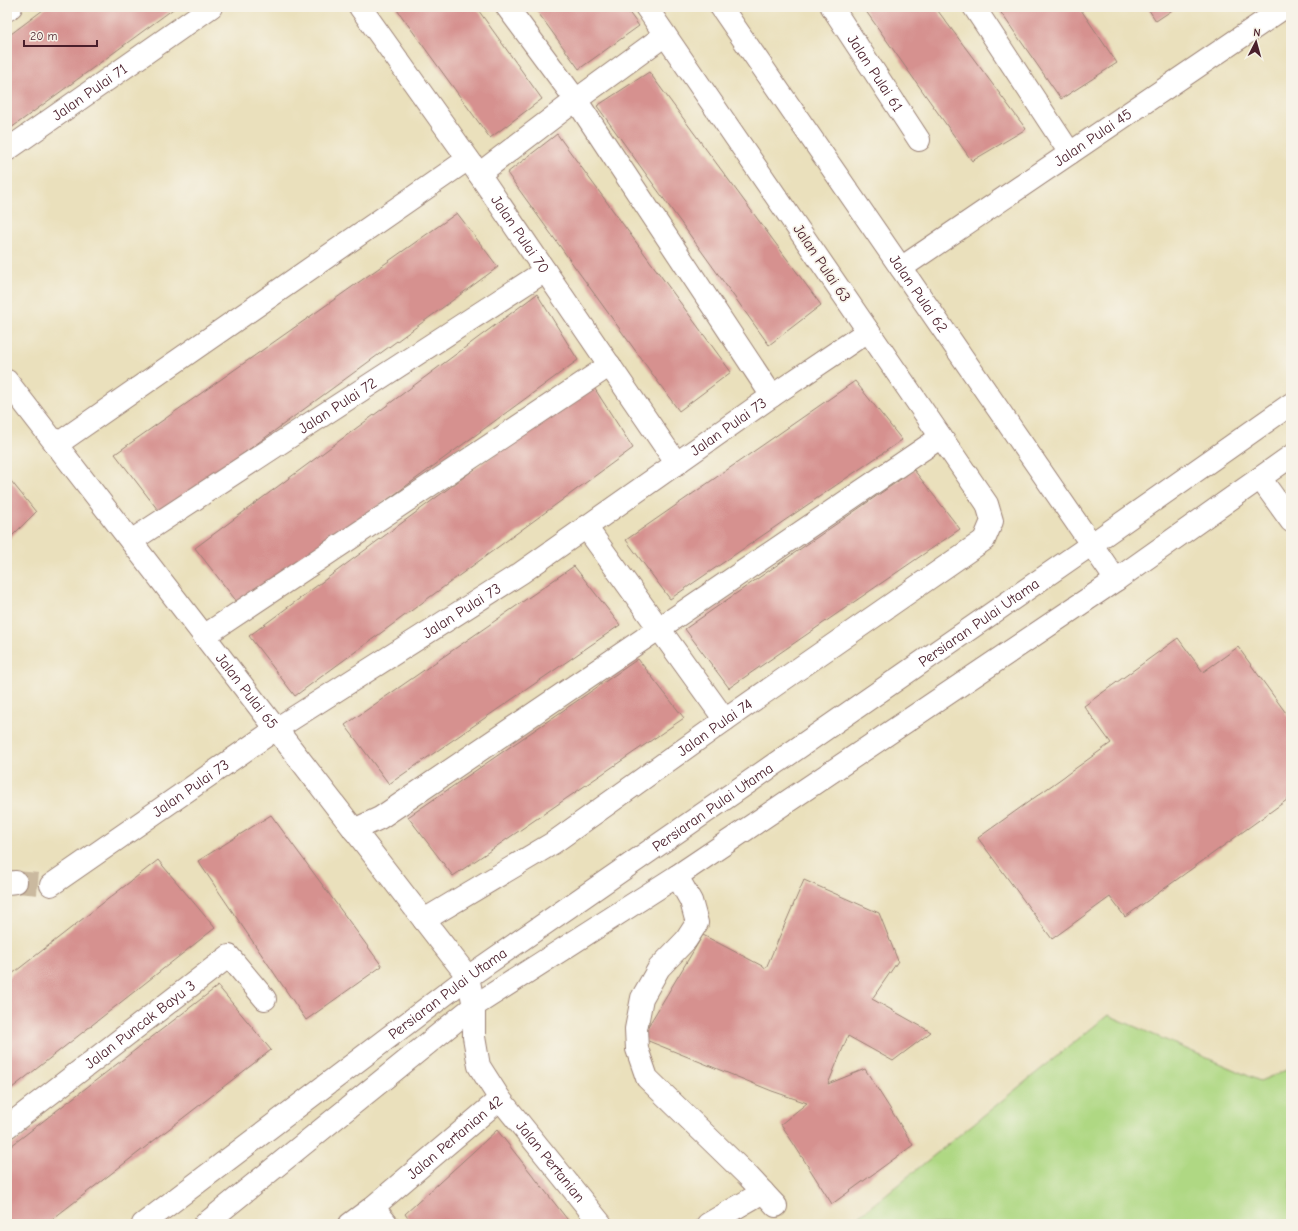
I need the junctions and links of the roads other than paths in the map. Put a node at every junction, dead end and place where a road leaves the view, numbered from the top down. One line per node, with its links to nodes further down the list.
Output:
1 (11, 7): 9 (street)
2 (211, 7): 14 (street, Jalan Pulai 71)
3 (360, 7): 16 (street, Jalan Pulai 70)
4 (507, 7): 12 (street)
5 (646, 7): 11 (street, Jalan Pulai 63)
6 (721, 7): 17 (street, Jalan Pulai 62)
7 (832, 7): 13 (street, Jalan Pulai 61)
8 (974, 7): 15 (street)
9 (7, 10)
10 (1274, 10): 15 (street, Jalan Pulai 45)
11 (665, 35): 12 (street); 19 (street, Jalan Pulai 63)
12 (576, 100): 16 (street); 22 (street)
13 (919, 140)
14 (7, 150)
15 (1070, 153): 17 (street, Jalan Pulai 45)
16 (473, 167): 18 (street, Jalan Pulai 70); 25 (street)
17 (901, 268): 33 (street, Jalan Pulai 62)
18 (545, 271): 20 (street, Jalan Pulai 70); 32 (street, Jalan Pulai 72)
19 (868, 331): 22 (street, Jalan Pulai 73); 24 (street, Jalan Pulai 63)
20 (610, 365): 27 (street, Jalan Pulai 70); 36 (street)
21 (7, 381): 25 (street, Jalan Pulai 65)
22 (772, 396): 27 (street, Jalan Pulai 73)
23 (1291, 404): 33 (street, Persiaran Pulai Utama)
24 (941, 436): 30 (street, Jalan Pulai 63); 35 (street)
25 (56, 445): 32 (street, Jalan Pulai 65)
26 (1291, 456): 28 (street, Persiaran Pulai Utama)
27 (677, 464): 31 (street, Jalan Pulai 73)
28 (1260, 478): 29 (street); 34 (street, Persiaran Pulai Utama)
29 (1289, 512)
30 (992, 521): 37 (street, Jalan Pulai 74)
31 (586, 528): 35 (street); 38 (street, Jalan Pulai 73)
32 (131, 541): 36 (street, Jalan Pulai 65)
33 (1092, 544): 34 (street, Jalan Pulai 62); 43 (street, Persiaran Pulai Utama)
34 (1116, 580): 40 (street, Persiaran Pulai Utama)
35 (658, 628): 37 (street); 39 (street)
36 (204, 636): 38 (street, Jalan Pulai 65)
37 (725, 720): 42 (street, Jalan Pulai 74)
38 (276, 729): 39 (street, Jalan Pulai 65); 41 (street, Jalan Pulai 73)
39 (354, 830): 42 (street, Jalan Pulai 65)
40 (677, 876): 45 (street, Persiaran Pulai Utama); 54 (street)
41 (51, 885)
42 (424, 920): 43 (street, Jalan Pulai 65)
43 (468, 977): 45 (street, Jalan Pulai 65); 49 (street, Persiaran Pulai Utama)
44 (265, 999): 47 (street, Jalan Puncak Bayu 3)
45 (474, 1006): 46 (street, Jalan Pertanian 42); 50 (street, Persiaran Pulai Utama)
46 (500, 1099): 48 (street, Jalan Pertanian 42); 53 (street, Jalan Pertanian)
47 (7, 1127)
48 (373, 1206): 51 (street, Jalan Pertanian 42); 52 (street)
49 (143, 1224)
50 (205, 1224)
51 (350, 1224)
52 (387, 1224)
53 (601, 1224)
54 (708, 1224)

